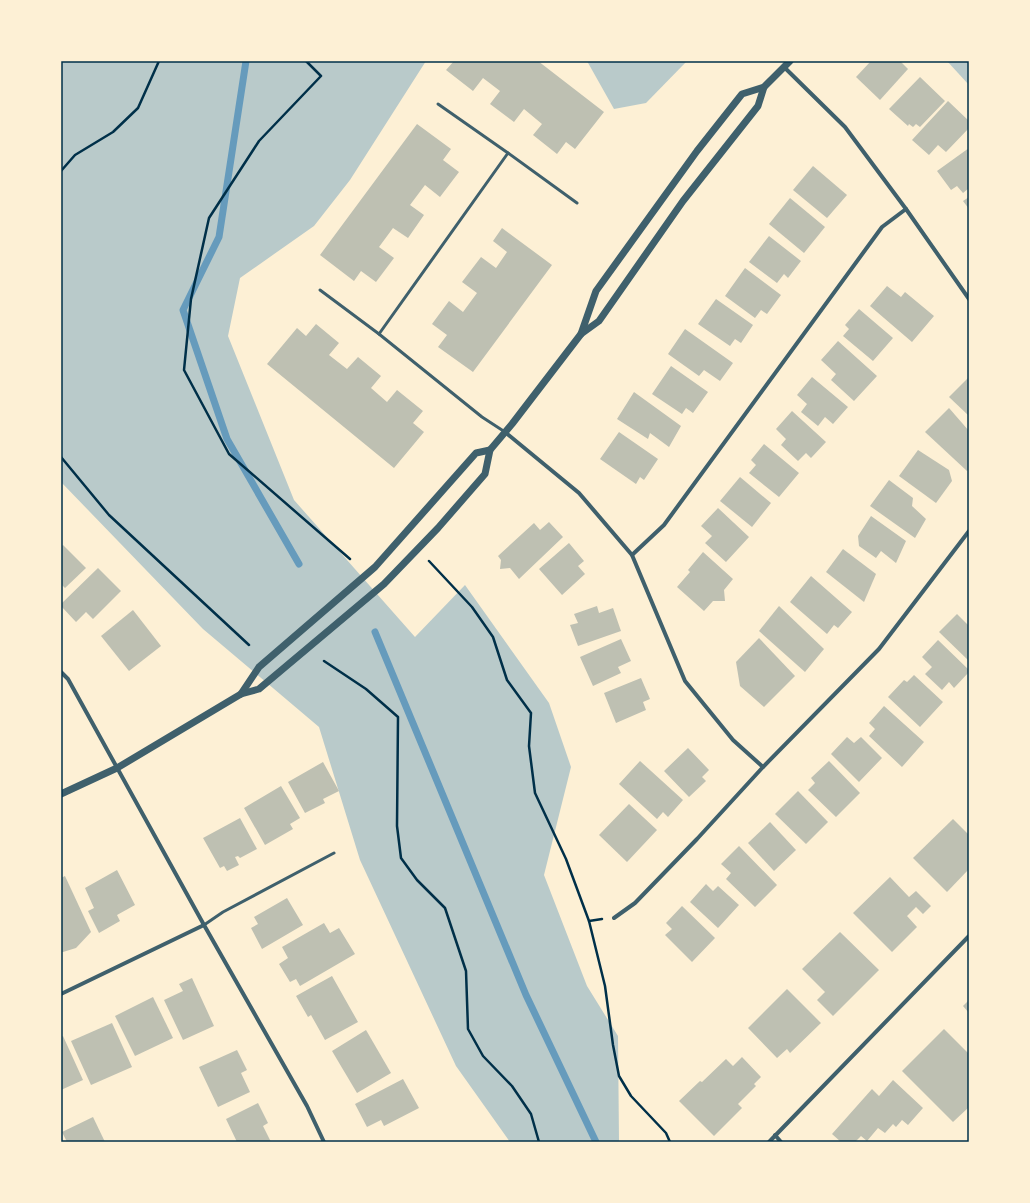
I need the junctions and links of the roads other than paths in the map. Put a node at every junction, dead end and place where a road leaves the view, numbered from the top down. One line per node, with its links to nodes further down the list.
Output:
1 (790, 61): 2 (street)
2 (784, 67): 3 (street); 7 (street)
3 (764, 87): 11 (street); 11 (street)
4 (438, 104): 5 (lane)
5 (508, 152): 6 (lane); 10 (lane)
6 (577, 203)
7 (906, 210): 9 (street); 15 (street)
8 (320, 290): 10 (lane)
9 (969, 299)
10 (379, 334): 12 (lane)
11 (581, 334): 12 (street)
12 (505, 432): 13 (street); 15 (street)
13 (490, 450): 17 (street); 17 (street)
14 (969, 532): 18 (street)
15 (632, 555): 18 (street)
16 (61, 672): 19 (street)
17 (241, 694): 19 (street)
18 (764, 767): 22 (street)
19 (117, 768): 20 (street); 23 (street)
20 (61, 794)
21 (334, 853): 23 (lane)
22 (614, 918)
23 (204, 925): 25 (street); 27 (street)
24 (969, 936): 26 (street)
25 (61, 994)
26 (775, 1135): 28 (street); 29 (street)
27 (324, 1142)
28 (769, 1142)
29 (781, 1142)

